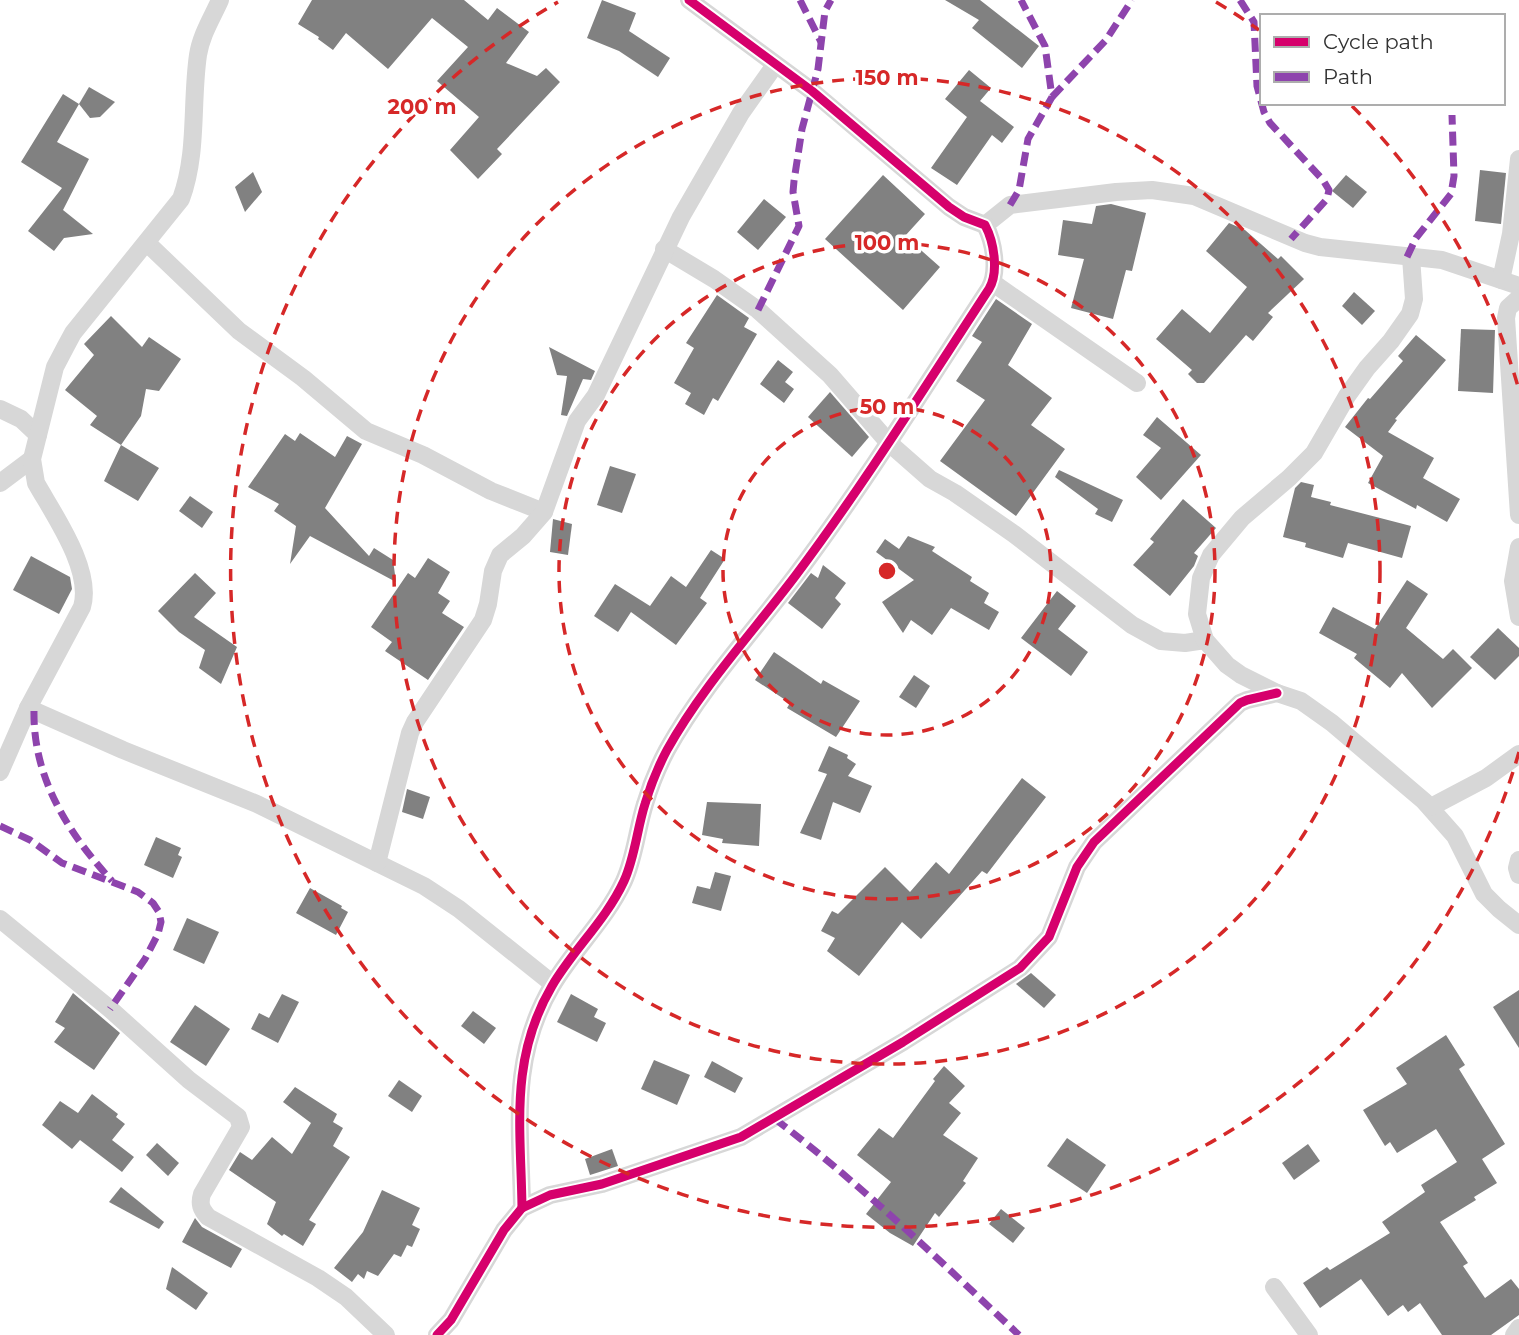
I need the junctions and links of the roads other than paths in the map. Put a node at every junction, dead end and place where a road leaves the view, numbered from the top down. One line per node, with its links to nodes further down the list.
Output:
1 (220, 0): 6 (street)
2 (689, 0): 3 (street)
3 (775, 65): 5 (street); 7 (street)
4 (1519, 159): 9 (street)
5 (985, 225): 8 (street); 10 (street)
6 (147, 243): 15 (street); 19 (street)
7 (664, 250): 16 (street); 19 (street)
8 (1411, 257): 9 (street); 23 (street)
9 (1501, 280): 11 (street)
10 (993, 283): 13 (street); 16 (street)
11 (1519, 286)
12 (1519, 298): 20 (street)
13 (1137, 383)
14 (0, 409): 15 (street)
15 (38, 435): 17 (street)
16 (889, 443): 23 (street); 34 (street)
17 (33, 459): 18 (street); 25 (street)
18 (0, 482)
19 (544, 512): 30 (street)
20 (1519, 515)
21 (1519, 547): 22 (street)
22 (1519, 617)
23 (1205, 640): 24 (street)
24 (1277, 693): 28 (street); 35 (street)
25 (28, 708): 27 (street); 30 (street)
26 (1519, 754): 28 (street)
27 (0, 772)
28 (1431, 807): 33 (street)
29 (1519, 860): 31 (street)
30 (377, 863): 34 (street)
31 (1519, 875)
32 (0, 919): 38 (street)
33 (1519, 925)
34 (553, 984): 35 (street)
35 (522, 1208): 39 (street)
36 (1274, 1287): 40 (street)
37 (1519, 1328): 41 (street)
38 (386, 1335)
39 (437, 1335)
40 (1309, 1335)
41 (1514, 1335)

